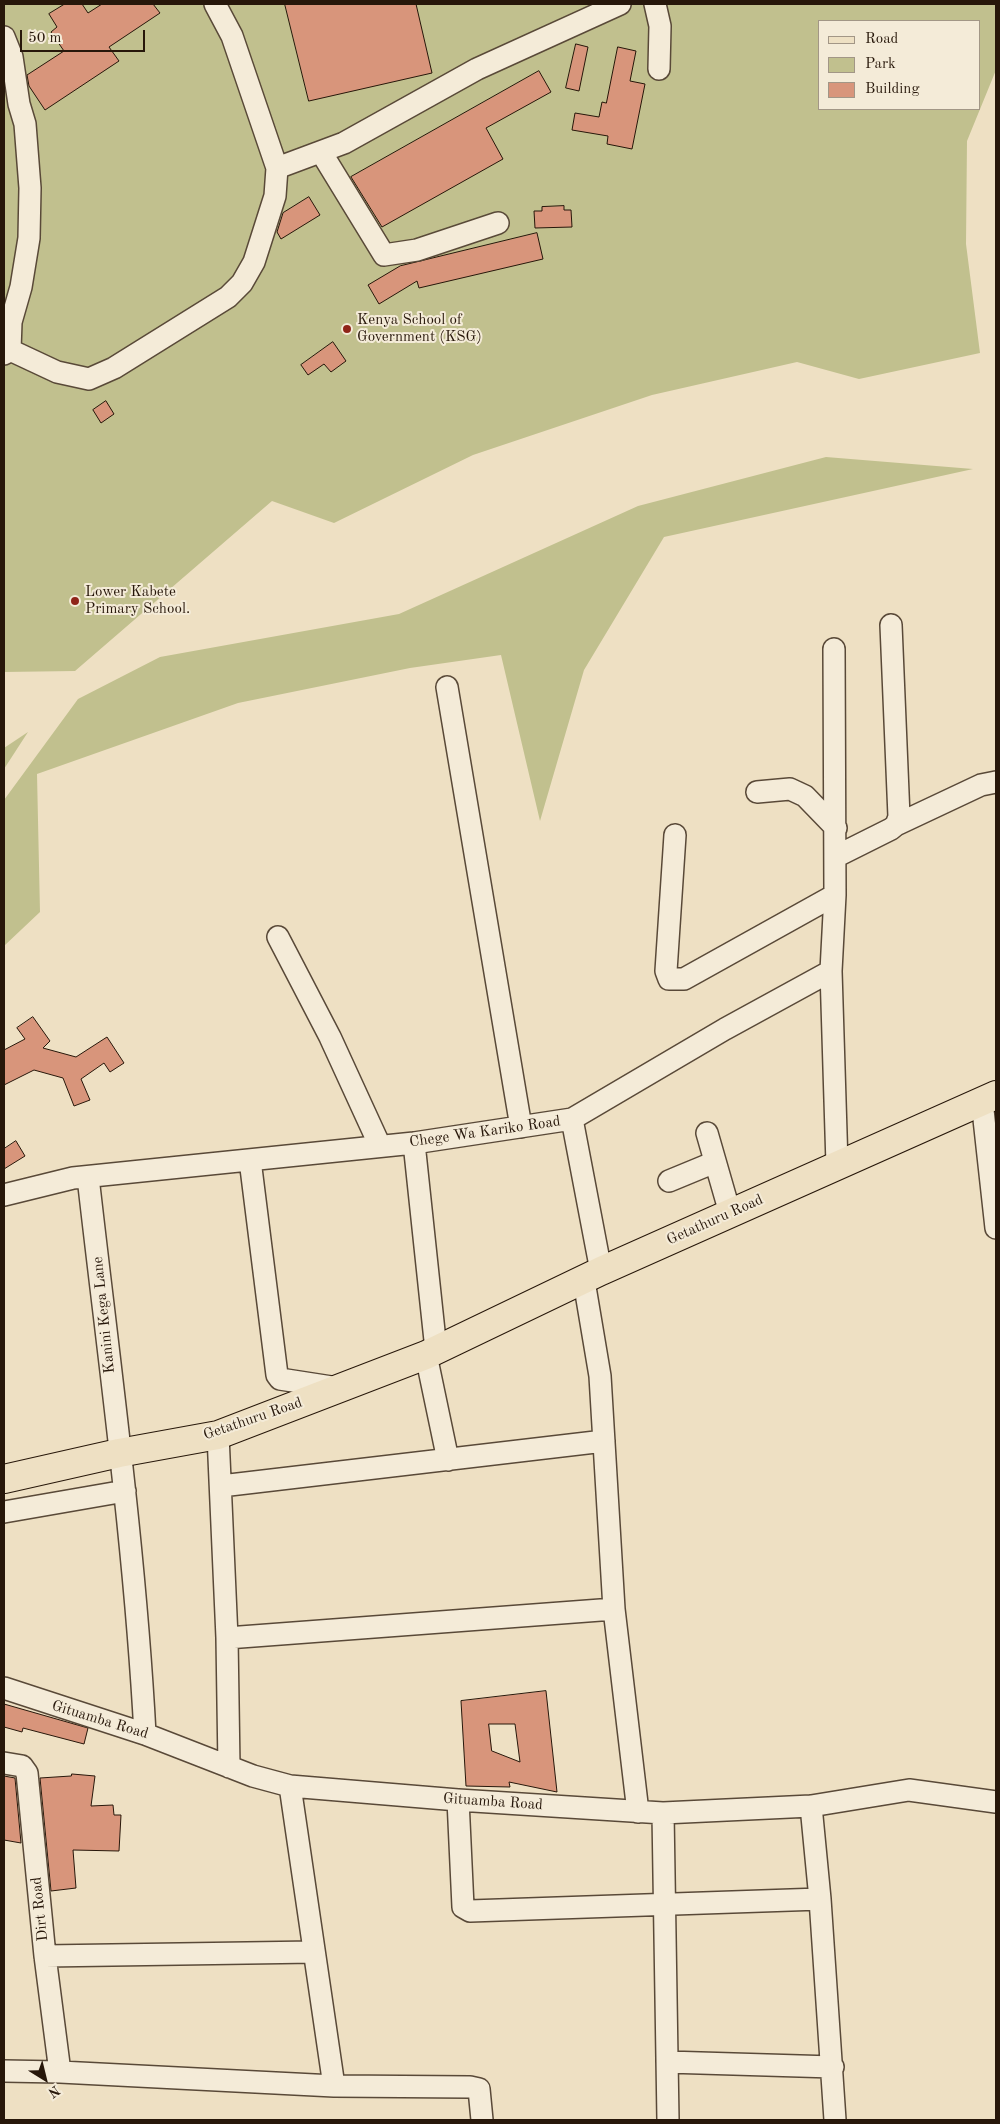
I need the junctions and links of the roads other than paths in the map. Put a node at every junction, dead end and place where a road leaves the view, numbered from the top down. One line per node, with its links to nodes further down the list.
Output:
1 (215, 4): 7 (street)
2 (620, 4): 6 (street)
3 (654, 4): 5 (street)
4 (4, 37): 9 (street)
5 (659, 69)
6 (321, 152): 7 (street); 8 (street)
7 (277, 168): 9 (street)
8 (498, 223)
9 (7, 352)
10 (891, 625): 15 (street)
11 (834, 649): 16 (street)
12 (447, 688): 24 (street)
13 (996, 782): 15 (street)
14 (757, 792): 16 (street)
15 (896, 825): 18 (street)
16 (836, 828): 18 (street)
17 (675, 835): 19 (street)
18 (835, 857): 19 (street)
19 (835, 895): 21 (street)
20 (278, 937): 27 (street)
21 (831, 971): 23 (street, Chege Wa Kariko Road); 30 (street)
22 (989, 1098): 30 (main road, Getathuru Road); 35 (street)
23 (572, 1120): 24 (street, Chege Wa Kariko Road); 36 (street)
24 (521, 1127): 26 (street, Chege Wa Kariko Road)
25 (707, 1133): 29 (street)
26 (414, 1143): 27 (street, Chege Wa Kariko Road); 37 (street)
27 (380, 1146): 28 (street, Chege Wa Kariko Road)
28 (250, 1160): 31 (street, Chege Wa Kariko Road); 38 (street)
29 (715, 1162): 32 (street); 34 (street)
30 (837, 1165): 34 (main road, Getathuru Road)
31 (88, 1177): 33 (street, Chege Wa Kariko Road); 41 (street, Kanini Kega Lane)
32 (669, 1181)
33 (4, 1194)
34 (730, 1213): 36 (main road, Getathuru Road)
35 (996, 1228)
36 (593, 1276): 37 (main road, Getathuru Road); 40 (street)
37 (431, 1352): 38 (main road, Getathuru Road); 42 (street)
38 (338, 1388): 39 (main road, Getathuru Road)
39 (218, 1435): 41 (main road, Getathuru Road); 44 (street)
40 (604, 1441): 42 (street); 47 (street)
41 (119, 1453): 43 (main road, Getathuru Road); 45 (street, Kanini Kega Lane)
42 (448, 1460): 44 (street)
43 (4, 1479)
44 (221, 1486): 48 (street)
45 (125, 1491): 46 (street); 50 (street, Kanini Kega Lane)
46 (4, 1512)
47 (614, 1609): 48 (street); 57 (street)
48 (227, 1638): 52 (street)
49 (4, 1688): 50 (street, Gituamba Road)
50 (146, 1734): 52 (street, Gituamba Road)
51 (4, 1763): 62 (street, Dirt Road)
52 (229, 1767): 53 (street, Gituamba Road)
53 (290, 1786): 54 (street, Gituamba Road); 61 (street)
54 (458, 1800): 57 (street, Gituamba Road); 60 (street)
55 (996, 1802): 56 (street, Gituamba Road)
56 (811, 1806): 58 (street, Gituamba Road); 59 (street)
57 (638, 1812): 58 (street, Gituamba Road)
58 (663, 1813): 60 (street)
59 (820, 1899): 60 (street); 64 (street)
60 (665, 1902): 63 (street)
61 (314, 1952): 62 (street); 67 (street)
62 (45, 1956): 66 (street, Dirt Road)
63 (667, 2062): 64 (street); 69 (street)
64 (832, 2068): 70 (street)
65 (4, 2071): 66 (street)
66 (60, 2072): 67 (street)
67 (334, 2086): 68 (street)
68 (482, 2120)
69 (668, 2120)
70 (834, 2120)

